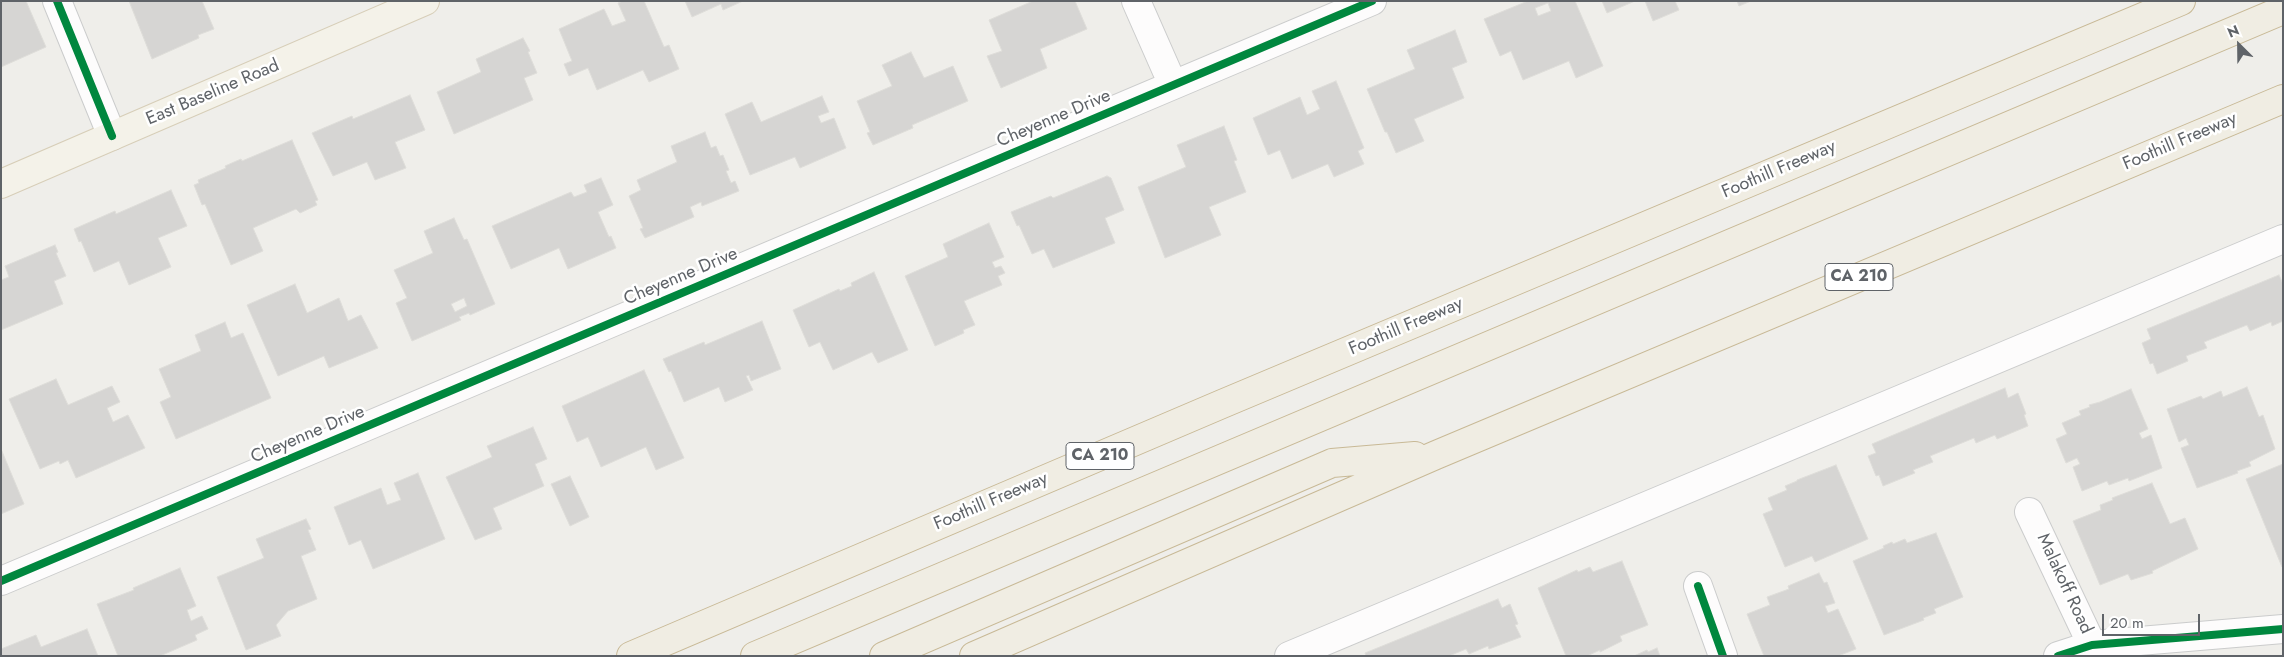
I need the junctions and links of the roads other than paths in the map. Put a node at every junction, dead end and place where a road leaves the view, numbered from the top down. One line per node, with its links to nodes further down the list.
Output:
1 (57, 1): 9 (street)
2 (425, 1): 9 (main road, East Baseline Road)
3 (1136, 1): 7 (street)
4 (1372, 1): 7 (street, Cheyenne Drive)
5 (2181, 1): 18 (highway, Foothill Freeway / CA 210)
6 (2283, 10): 19 (highway)
7 (1173, 85): 14 (street, Cheyenne Drive)
8 (2283, 99): 12 (highway, Foothill Freeway / CA 210)
9 (112, 136): 10 (main road, East Baseline Road)
10 (1, 184)
11 (2283, 239): 22 (street)
12 (1436, 455): 20 (highway); 21 (highway, Foothill Freeway / CA 210)
13 (2030, 512): 17 (street, Malakoff Road)
14 (1, 581)
15 (1698, 586): 23 (street)
16 (2283, 629): 17 (street)
17 (2096, 651): 24 (street)
18 (632, 656)
19 (755, 656)
20 (884, 656)
21 (974, 656)
22 (1289, 656)
23 (1723, 656)
24 (2058, 656)

